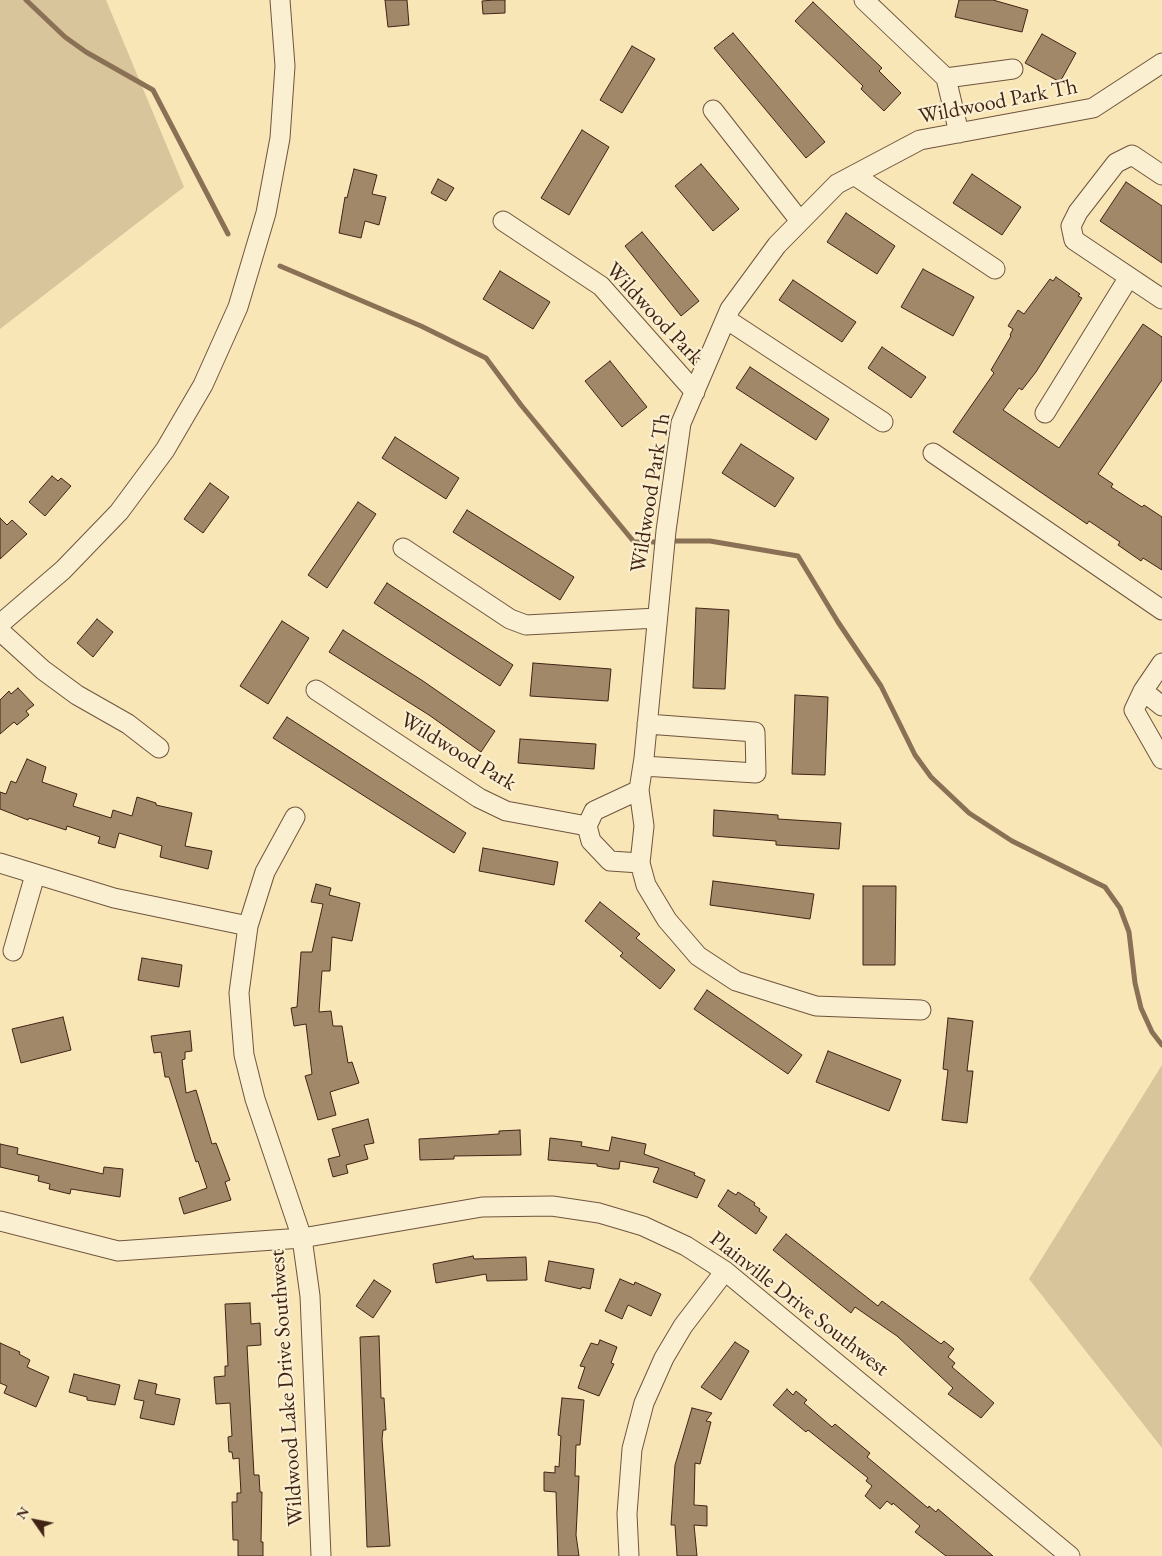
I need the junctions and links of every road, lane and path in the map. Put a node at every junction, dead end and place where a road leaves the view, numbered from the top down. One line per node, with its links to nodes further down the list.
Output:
1 (280, 0): 23 (street)
2 (864, 0): 5 (street)
3 (1162, 63): 7 (street, Wildwood Park Th)
4 (1013, 68): 5 (street)
5 (946, 78): 7 (street)
6 (713, 110): 11 (street)
7 (959, 132): 8 (street, Wildwood Park Th)
8 (854, 175): 11 (street, Wildwood Park Th); 12 (street)
9 (1162, 175): 13 (street)
10 (504, 221): 16 (street, Wildwood Park)
11 (800, 221): 15 (street, Wildwood Park Th)
12 (995, 269)
13 (1129, 277): 14 (street); 17 (street)
14 (1162, 299)
15 (726, 319): 16 (street, Wildwood Park Th); 18 (street)
16 (695, 392): 22 (street, Wildwood Park Th)
17 (1045, 413)
18 (883, 422)
19 (933, 454): 21 (street)
20 (403, 548): 22 (street)
21 (1162, 610)
22 (657, 618): 29 (street, Wildwood Park Th)
23 (0, 624)
24 (0, 631): 30 (street)
25 (1162, 663): 27 (street)
26 (316, 690): 35 (street, Wildwood Park)
27 (1143, 691): 28 (street); 31 (street)
28 (1162, 706)
29 (647, 724): 32 (street, Wildwood Park Th); 32 (street)
30 (159, 748)
31 (1162, 760)
32 (642, 766): 33 (street, Wildwood Park Th)
33 (639, 790): 35 (street); 37 (street, Wildwood Park Th)
34 (295, 817): 39 (street, Wildwood Lake Drive Southwest)
35 (587, 826): 37 (street)
36 (0, 863): 38 (street)
37 (640, 863): 41 (street, Wildwood Park Th)
38 (35, 875): 39 (street); 40 (street)
39 (248, 926): 43 (street, Wildwood Lake Drive Southwest)
40 (13, 951)
41 (921, 1010)
42 (0, 1221): 43 (street, Plainville Drive Southwest)
43 (302, 1238): 44 (street, Plainville Drive Southwest); 45 (street, Wildwood Lake Drive Southwest)
44 (725, 1271): 46 (street); 47 (street, Plainville Drive Southwest)
45 (321, 1556)
46 (629, 1556)
47 (1070, 1556)

